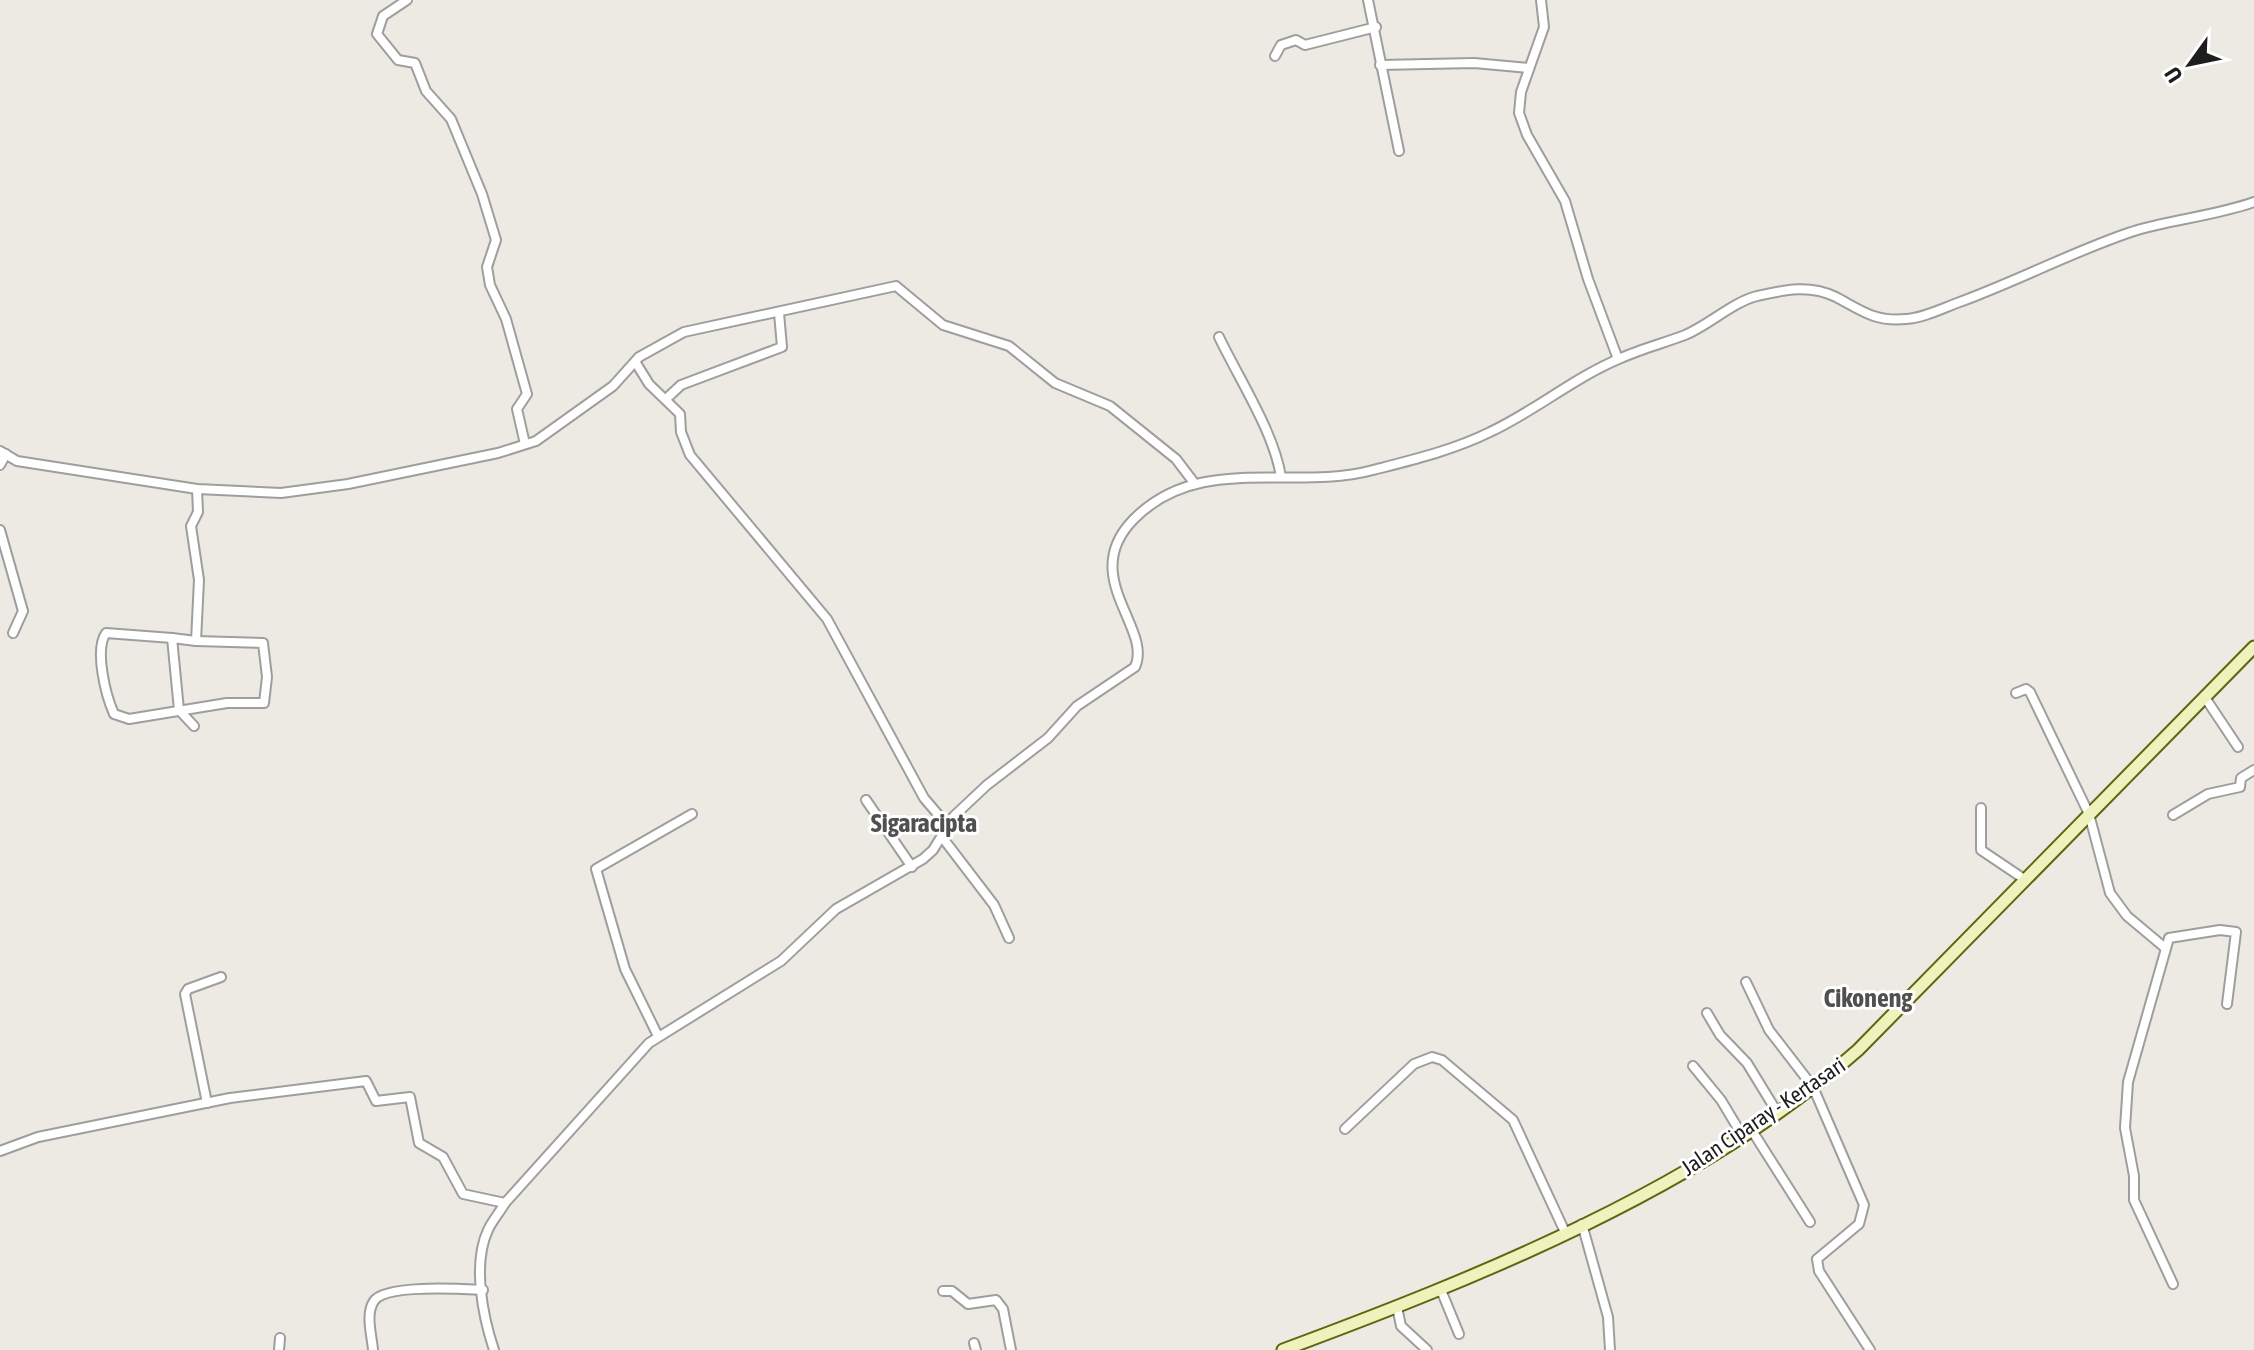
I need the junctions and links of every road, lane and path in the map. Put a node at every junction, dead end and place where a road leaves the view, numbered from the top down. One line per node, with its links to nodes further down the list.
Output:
1 (407, 0): 15 (street)
2 (1368, 0): 4 (street)
3 (1541, 0): 7 (street)
4 (1376, 27): 5 (street); 6 (street)
5 (1275, 56)
6 (1380, 65): 7 (street); 8 (street)
7 (1529, 68): 12 (street)
8 (1399, 151)
9 (2254, 202): 12 (street)
10 (779, 313): 13 (street); 14 (street); 19 (street)
11 (1219, 337): 18 (street)
12 (1618, 359): 18 (street)
13 (636, 363): 14 (street); 15 (street)
14 (666, 399): 37 (street)
15 (525, 444): 20 (street)
16 (3, 452): 17 (street); 20 (street)
17 (0, 465)
18 (1281, 477): 19 (street)
19 (1195, 484): 37 (street)
20 (197, 489): 24 (street)
21 (0, 530): 22 (street)
22 (13, 633)
23 (172, 638): 24 (street); 28 (street); 28 (street)
24 (196, 641): 28 (street)
25 (2254, 647): 27 (main road, Jalan Ciparay - Kertasari)
26 (2016, 693): 35 (street)
27 (2204, 696): 30 (street); 35 (main road, Jalan Ciparay - Kertasari)
28 (179, 710): 29 (street)
29 (194, 726)
30 (2238, 747)
31 (2254, 770): 36 (street)
32 (866, 800): 39 (street)
33 (1981, 808): 40 (street)
34 (692, 814): 47 (street)
35 (2089, 814): 40 (main road, Jalan Ciparay - Kertasari); 42 (street)
36 (2173, 815)
37 (947, 825): 38 (street)
38 (942, 837): 39 (street); 41 (street)
39 (912, 867): 47 (street)
40 (2024, 879): 49 (main road, Jalan Ciparay - Kertasari)
41 (1009, 938)
42 (2164, 947): 45 (street); 59 (street)
43 (221, 977): 50 (street)
44 (1746, 982): 49 (street)
45 (2227, 1004)
46 (1707, 1013): 51 (street)
47 (658, 1036): 55 (street)
48 (1693, 1066): 53 (street)
49 (1813, 1087): 51 (main road, Jalan Ciparay - Kertasari); 73 (street)
50 (207, 1103): 54 (street); 55 (street)
51 (1777, 1112): 53 (main road, Jalan Ciparay - Kertasari)
52 (1345, 1129): 58 (street)
53 (1747, 1132): 56 (street); 57 (main road, Jalan Ciparay - Kertasari)
54 (0, 1151)
55 (505, 1203): 60 (street)
56 (1810, 1222)
57 (1582, 1224): 58 (main road, Jalan Ciparay - Kertasari); 72 (street)
58 (1565, 1232): 61 (main road, Jalan Ciparay - Kertasari)
59 (2173, 1284)
60 (483, 1290): 67 (street); 68 (street)
61 (1441, 1290): 63 (main road, Jalan Ciparay - Kertasari); 64 (street)
62 (943, 1291): 69 (street)
63 (1397, 1307): 70 (main road, Jalan Ciparay - Kertasari); 71 (street)
64 (1459, 1334)
65 (280, 1338): 66 (street)
66 (279, 1350)
67 (373, 1350)
68 (494, 1350)
69 (1011, 1350)
70 (1283, 1350)
71 (1427, 1350)
72 (1610, 1350)
73 (1870, 1350)

